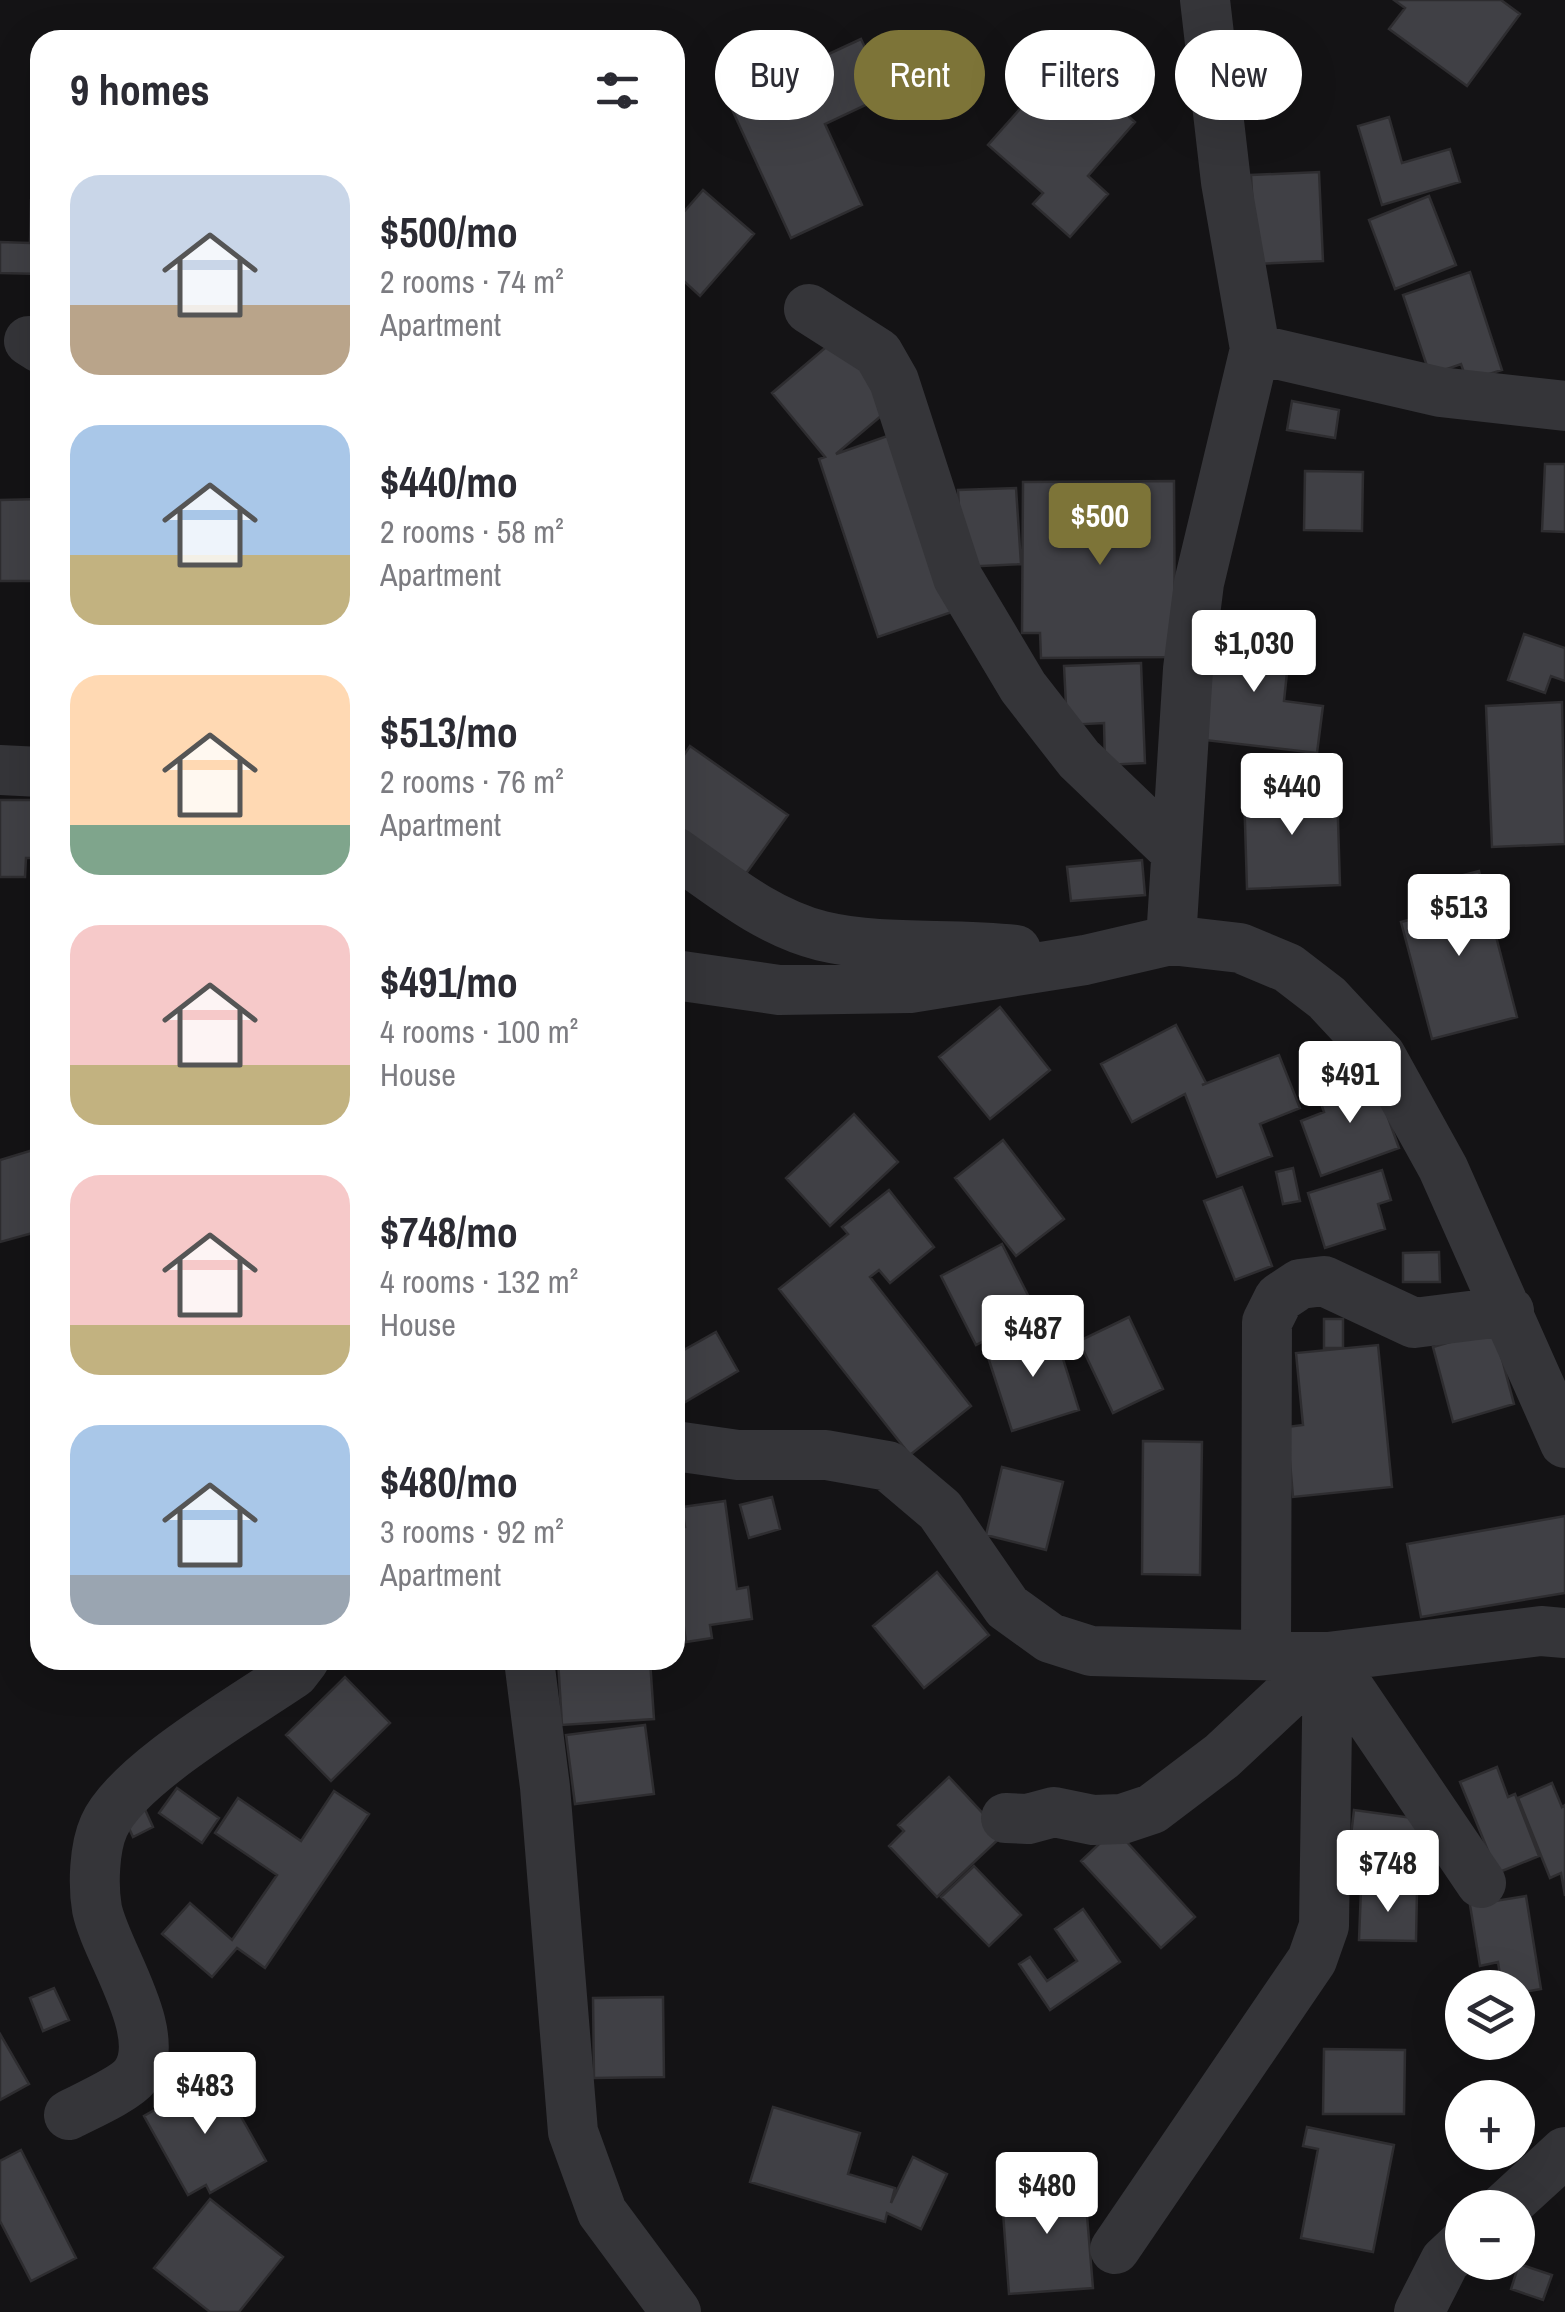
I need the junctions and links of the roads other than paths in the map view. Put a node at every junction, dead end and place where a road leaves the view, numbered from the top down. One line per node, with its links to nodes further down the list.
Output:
1 (1205, 0): 3 (street)
2 (809, 309): 5 (street)
3 (1255, 348): 4 (street); 5 (street)
4 (1565, 406)
5 (1175, 852): 7 (street)
6 (685, 859): 8 (street)
7 (1172, 940): 8 (street); 10 (street)
8 (1085, 960): 9 (street)
9 (685, 976)
10 (1509, 1312): 11 (street); 14 (street)
11 (1565, 1443)
12 (685, 1447): 14 (street)
13 (1565, 1633): 15 (street)
14 (1266, 1655): 15 (street)
15 (1328, 1658): 18 (street); 19 (street); 23 (street)
16 (296, 1670): 20 (street)
17 (530, 1670): 25 (street)
18 (1006, 1818)
19 (1481, 1884)
20 (69, 2116)
21 (1565, 2152): 22 (street)
22 (1524, 2190)
23 (1116, 2249)
24 (1445, 2263): 26 (street)
25 (676, 2312)
26 (1419, 2312)

